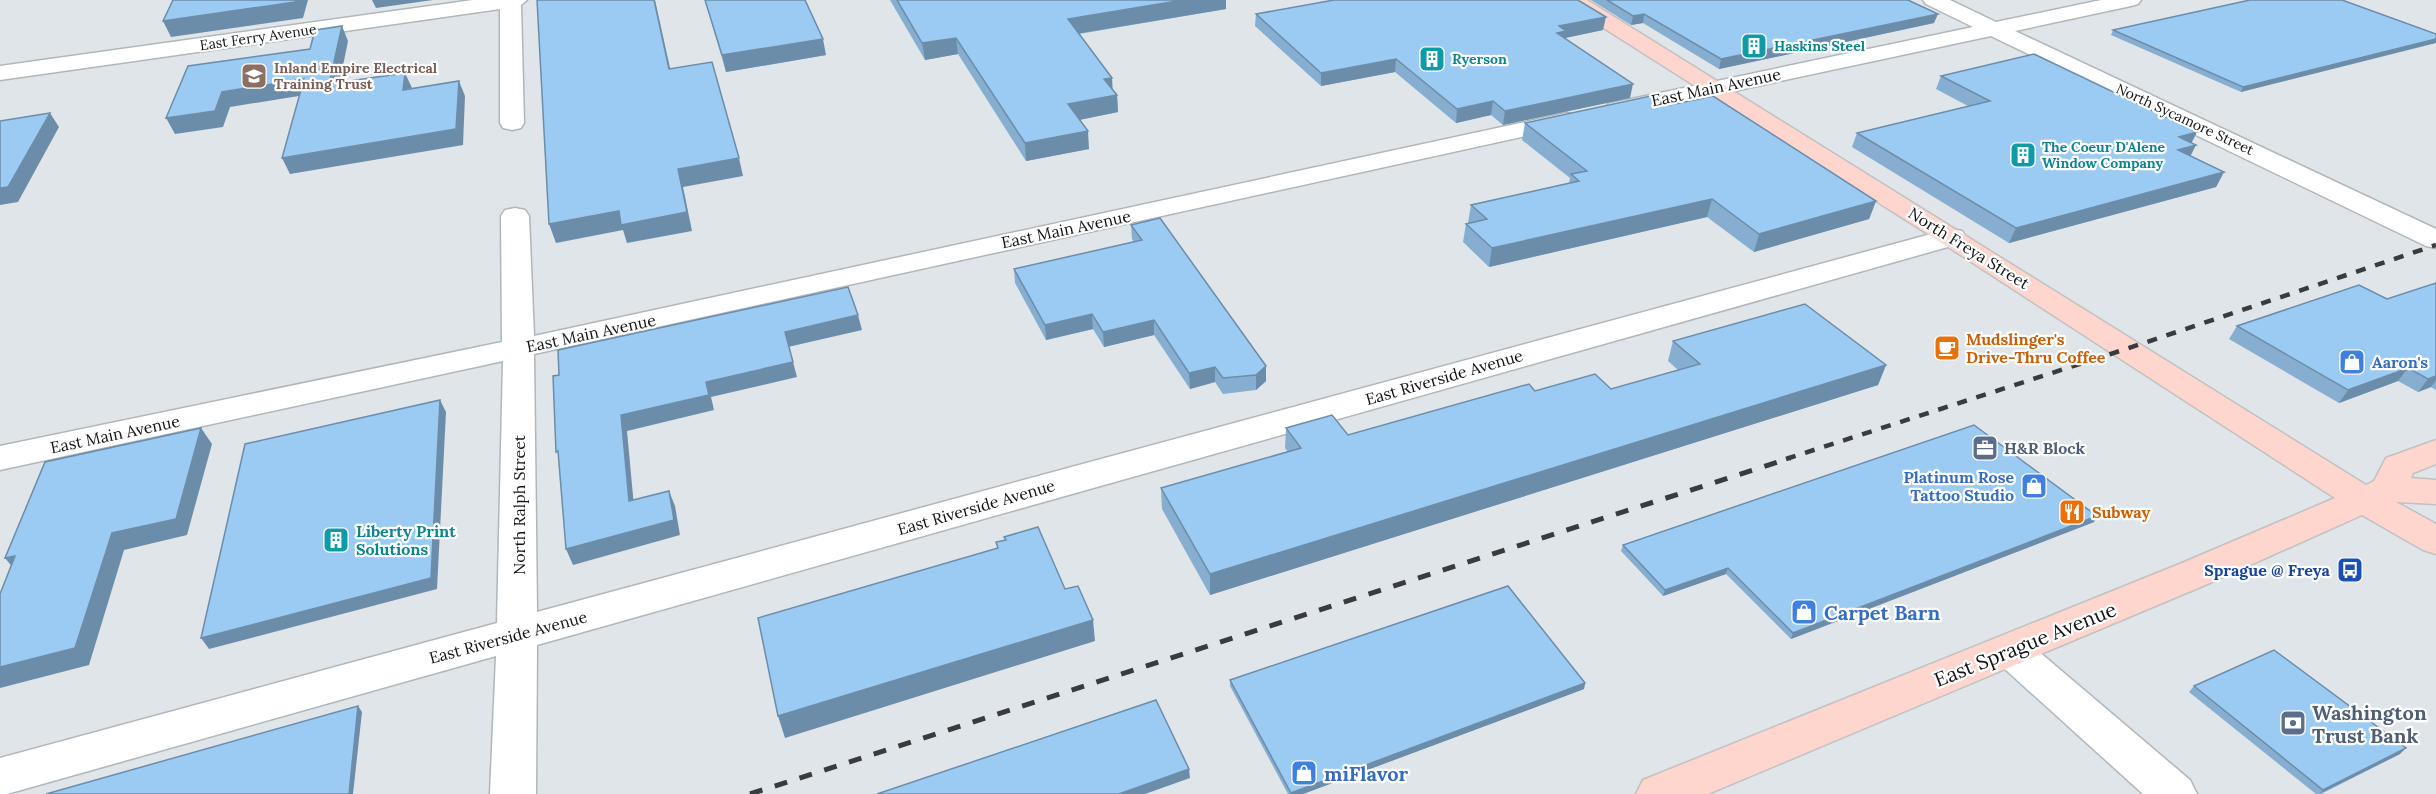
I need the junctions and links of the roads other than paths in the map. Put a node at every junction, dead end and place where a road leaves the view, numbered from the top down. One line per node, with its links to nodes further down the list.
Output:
1 (513, 0): 6 (street, East Ferry Avenue); 8 (street)
2 (1573, 0): 7 (main road, North Freya Street)
3 (1933, 0): 5 (street, North Sycamore Street)
4 (2131, 0): 5 (street, East Main Avenue)
5 (1993, 28): 7 (street, East Main Avenue); 11 (street, North Sycamore Street)
6 (0, 74)
7 (1713, 88): 10 (main road, North Freya Street); 12 (street, East Main Avenue)
8 (512, 123)
9 (515, 216): 12 (street, North Ralph Street)
10 (1952, 237): 16 (main road, North Freya Street); 19 (street, East Riverside Avenue)
11 (2436, 240)
12 (520, 348): 14 (street, East Main Avenue); 19 (street, North Ralph Street)
13 (2436, 451): 16 (main road)
14 (0, 458)
15 (2436, 492): 16 (main road, East Sprague Avenue)
16 (2377, 494): 17 (main road); 18 (main road); 20 (main road, East Sprague Avenue)
17 (2436, 541)
18 (2436, 552)
19 (518, 634): 21 (street, East Riverside Avenue); 22 (street, North Ralph Street)
20 (2010, 650): 23 (main road, East Sprague Avenue); 24 (street)
21 (0, 777)
22 (513, 794)
23 (1659, 794)
24 (2174, 794)

